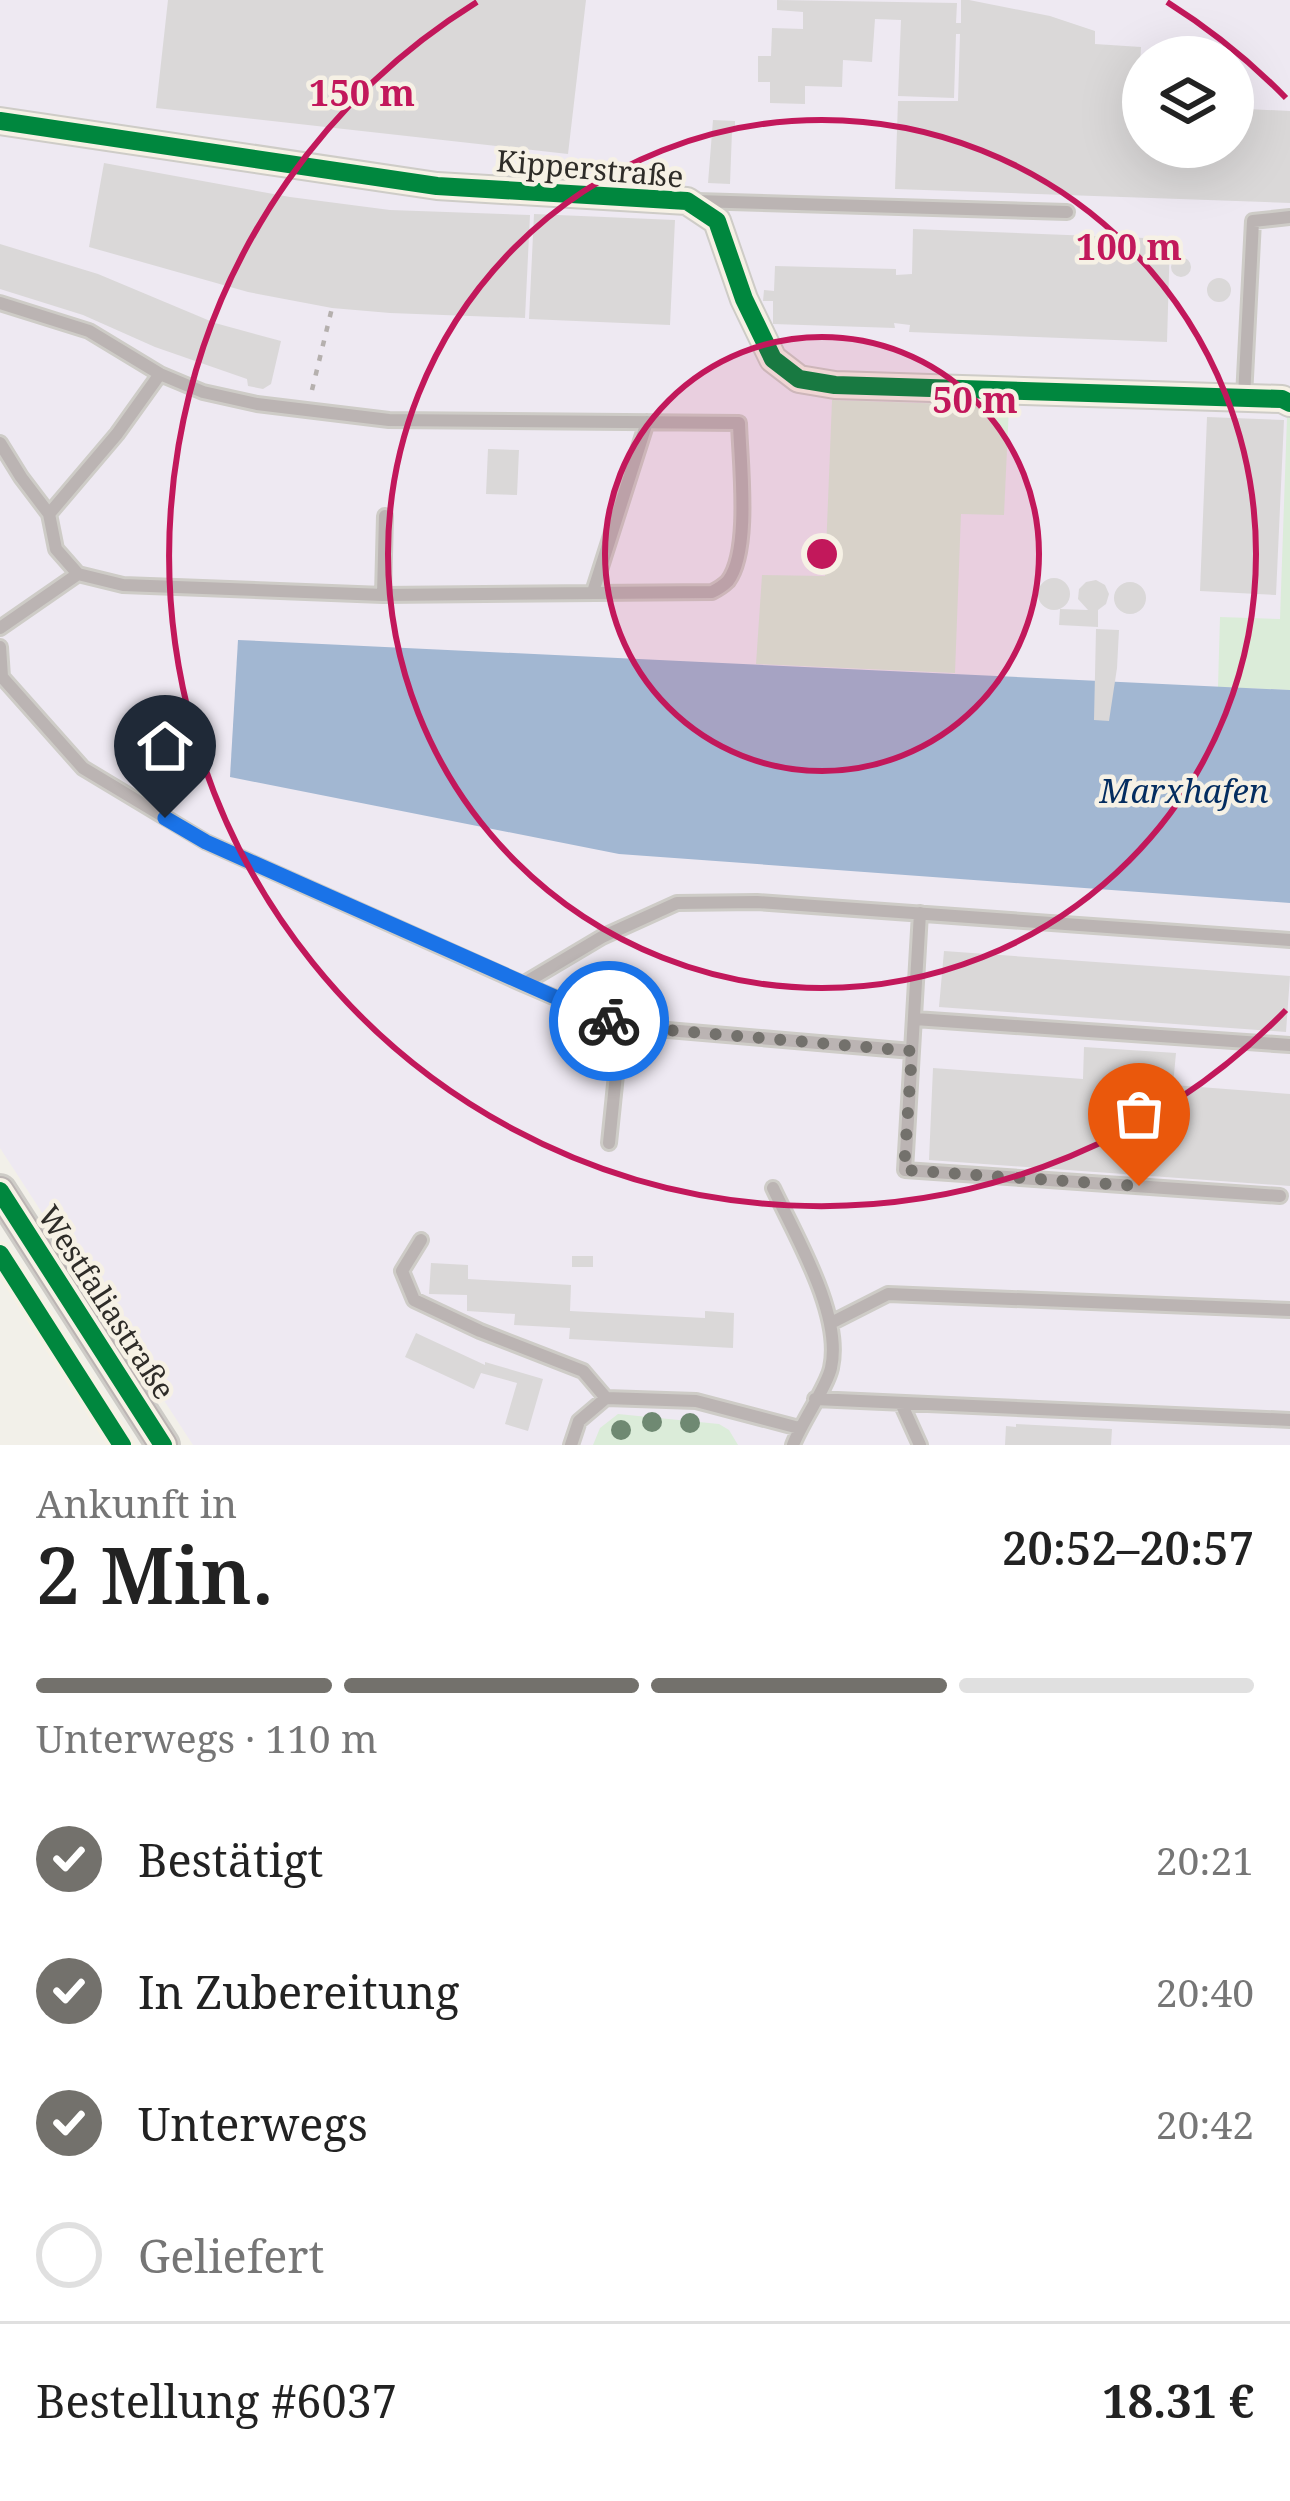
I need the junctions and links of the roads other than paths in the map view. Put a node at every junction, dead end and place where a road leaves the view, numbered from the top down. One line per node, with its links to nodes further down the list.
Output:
1 (0, 121): 2 (street, Kipperstraße)
2 (687, 201): 3 (lane); 7 (street, Kipperstraße)
3 (1067, 212)
4 (1290, 217): 7 (lane)
5 (0, 303): 6 (lane)
6 (160, 374): 9 (lane); 11 (lane)
7 (1244, 397): 8 (street, Kipperstraße)
8 (1290, 403)
9 (647, 422): 14 (lane); 14 (lane)
10 (0, 443): 11 (lane)
11 (49, 514): 13 (lane)
12 (385, 516): 15 (lane)
13 (78, 574): 15 (lane); 16 (lane)
14 (593, 592): 15 (lane)
15 (382, 595)
16 (0, 628)
17 (0, 647): 20 (lane)
18 (920, 914): 19 (lane); 20 (lane); 21 (lane)
19 (1290, 940)
20 (523, 984): 22 (lane)
21 (915, 1019): 23 (lane); 24 (lane)
22 (621, 1026): 24 (lane); 25 (lane)
23 (1290, 1045)
24 (912, 1051): 28 (lane)
25 (609, 1143)
26 (773, 1188): 31 (lane)
27 (0, 1191): 37 (street, Westfaliastraße)
28 (1280, 1196)
29 (422, 1240): 32 (lane)
30 (1290, 1310): 31 (lane)
31 (831, 1323): 33 (lane)
32 (606, 1398): 36 (lane); 38 (lane)
33 (815, 1399): 34 (lane); 36 (lane)
34 (901, 1402): 35 (lane); 40 (lane)
35 (1290, 1420)
36 (800, 1428): 39 (lane)
37 (163, 1445)
38 (571, 1445)
39 (793, 1445)
40 (920, 1445)

